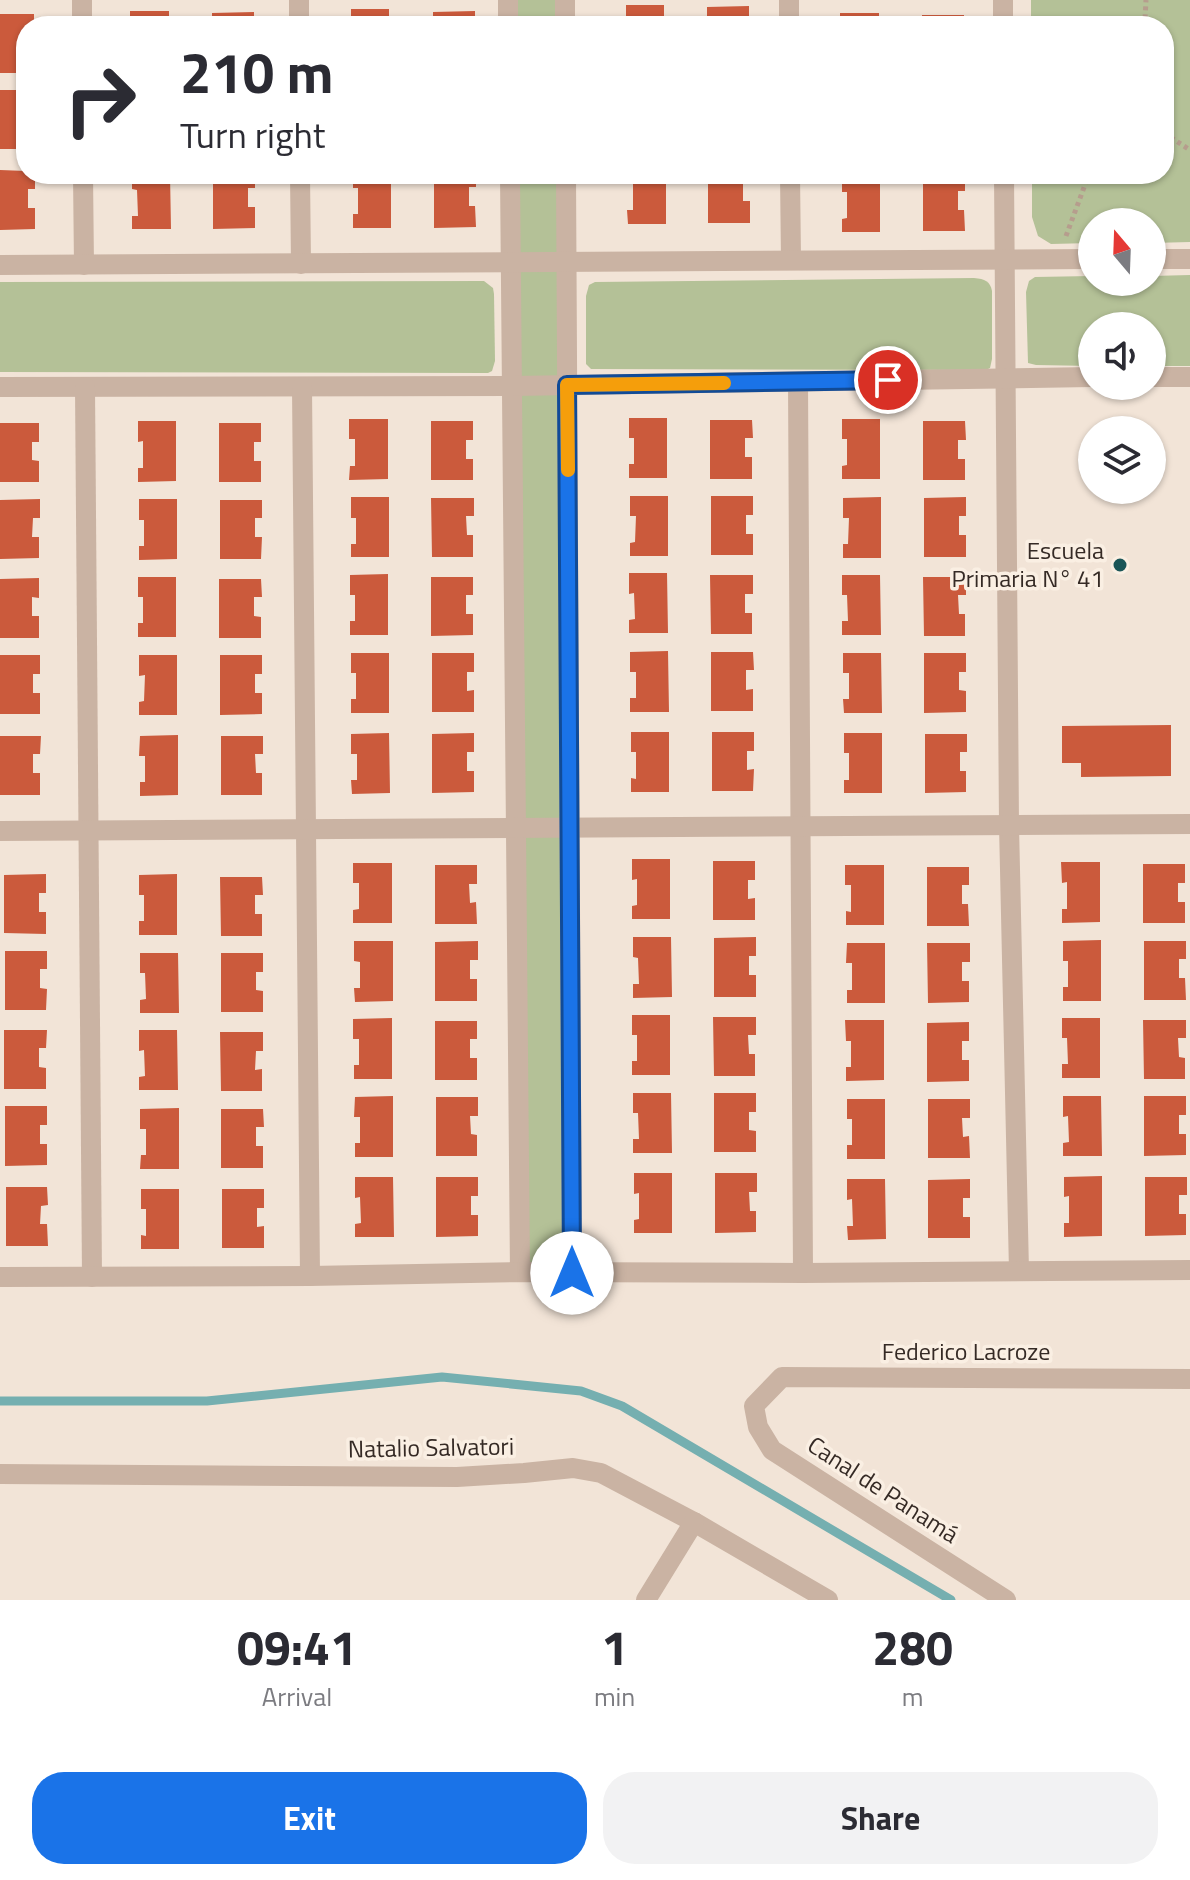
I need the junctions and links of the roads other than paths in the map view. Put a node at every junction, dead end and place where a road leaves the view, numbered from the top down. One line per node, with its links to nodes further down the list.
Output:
1 (83, 184): 16 (street)
2 (300, 184): 14 (street)
3 (510, 184): 13 (street)
4 (566, 184): 12 (street)
5 (790, 184): 11 (street)
6 (1004, 184): 7 (street)
7 (1005, 259): 8 (street); 11 (street); 17 (street)
8 (1078, 259)
9 (1166, 259): 10 (street)
10 (1190, 259)
11 (791, 260): 12 (street)
12 (566, 262): 13 (street); 22 (street)
13 (510, 263): 14 (street); 23 (street)
14 (301, 264): 16 (street)
15 (0, 265): 16 (street)
16 (84, 265)
17 (1007, 377): 18 (street); 21 (street); 28 (street)
18 (1078, 377)
19 (1166, 377): 20 (street)
20 (1190, 377)
21 (798, 382): 22 (street); 29 (street)
22 (567, 385): 23 (street); 31 (street)
23 (512, 386): 26 (street); 30 (street)
24 (0, 387): 25 (street)
25 (85, 387): 26 (street); 34 (street)
26 (302, 387): 32 (street)
27 (1190, 824): 28 (street)
28 (1009, 825): 29 (street); 36 (street)
29 (800, 826): 31 (street); 39 (street)
30 (516, 828): 31 (street); 32 (street); 37 (street)
31 (569, 828): 38 (street)
32 (306, 829): 34 (street); 40 (street)
33 (0, 831): 34 (street)
34 (89, 831): 42 (street)
35 (1190, 1270): 36 (street)
36 (1019, 1271): 39 (street)
37 (520, 1272): 38 (street); 40 (street)
38 (572, 1273): 39 (street)
39 (803, 1273)
40 (310, 1276): 42 (street)
41 (0, 1277): 42 (street)
42 (92, 1277)
43 (1190, 1379): 44 (street, Federico Lacroze)
44 (754, 1406): 49 (street, Canal de Panamá)
45 (0, 1474): 46 (street, Natalio Salvatori)
46 (694, 1522): 47 (street); 48 (street, Natalio Salvatori)
47 (646, 1600)
48 (828, 1600)
49 (1006, 1600)

